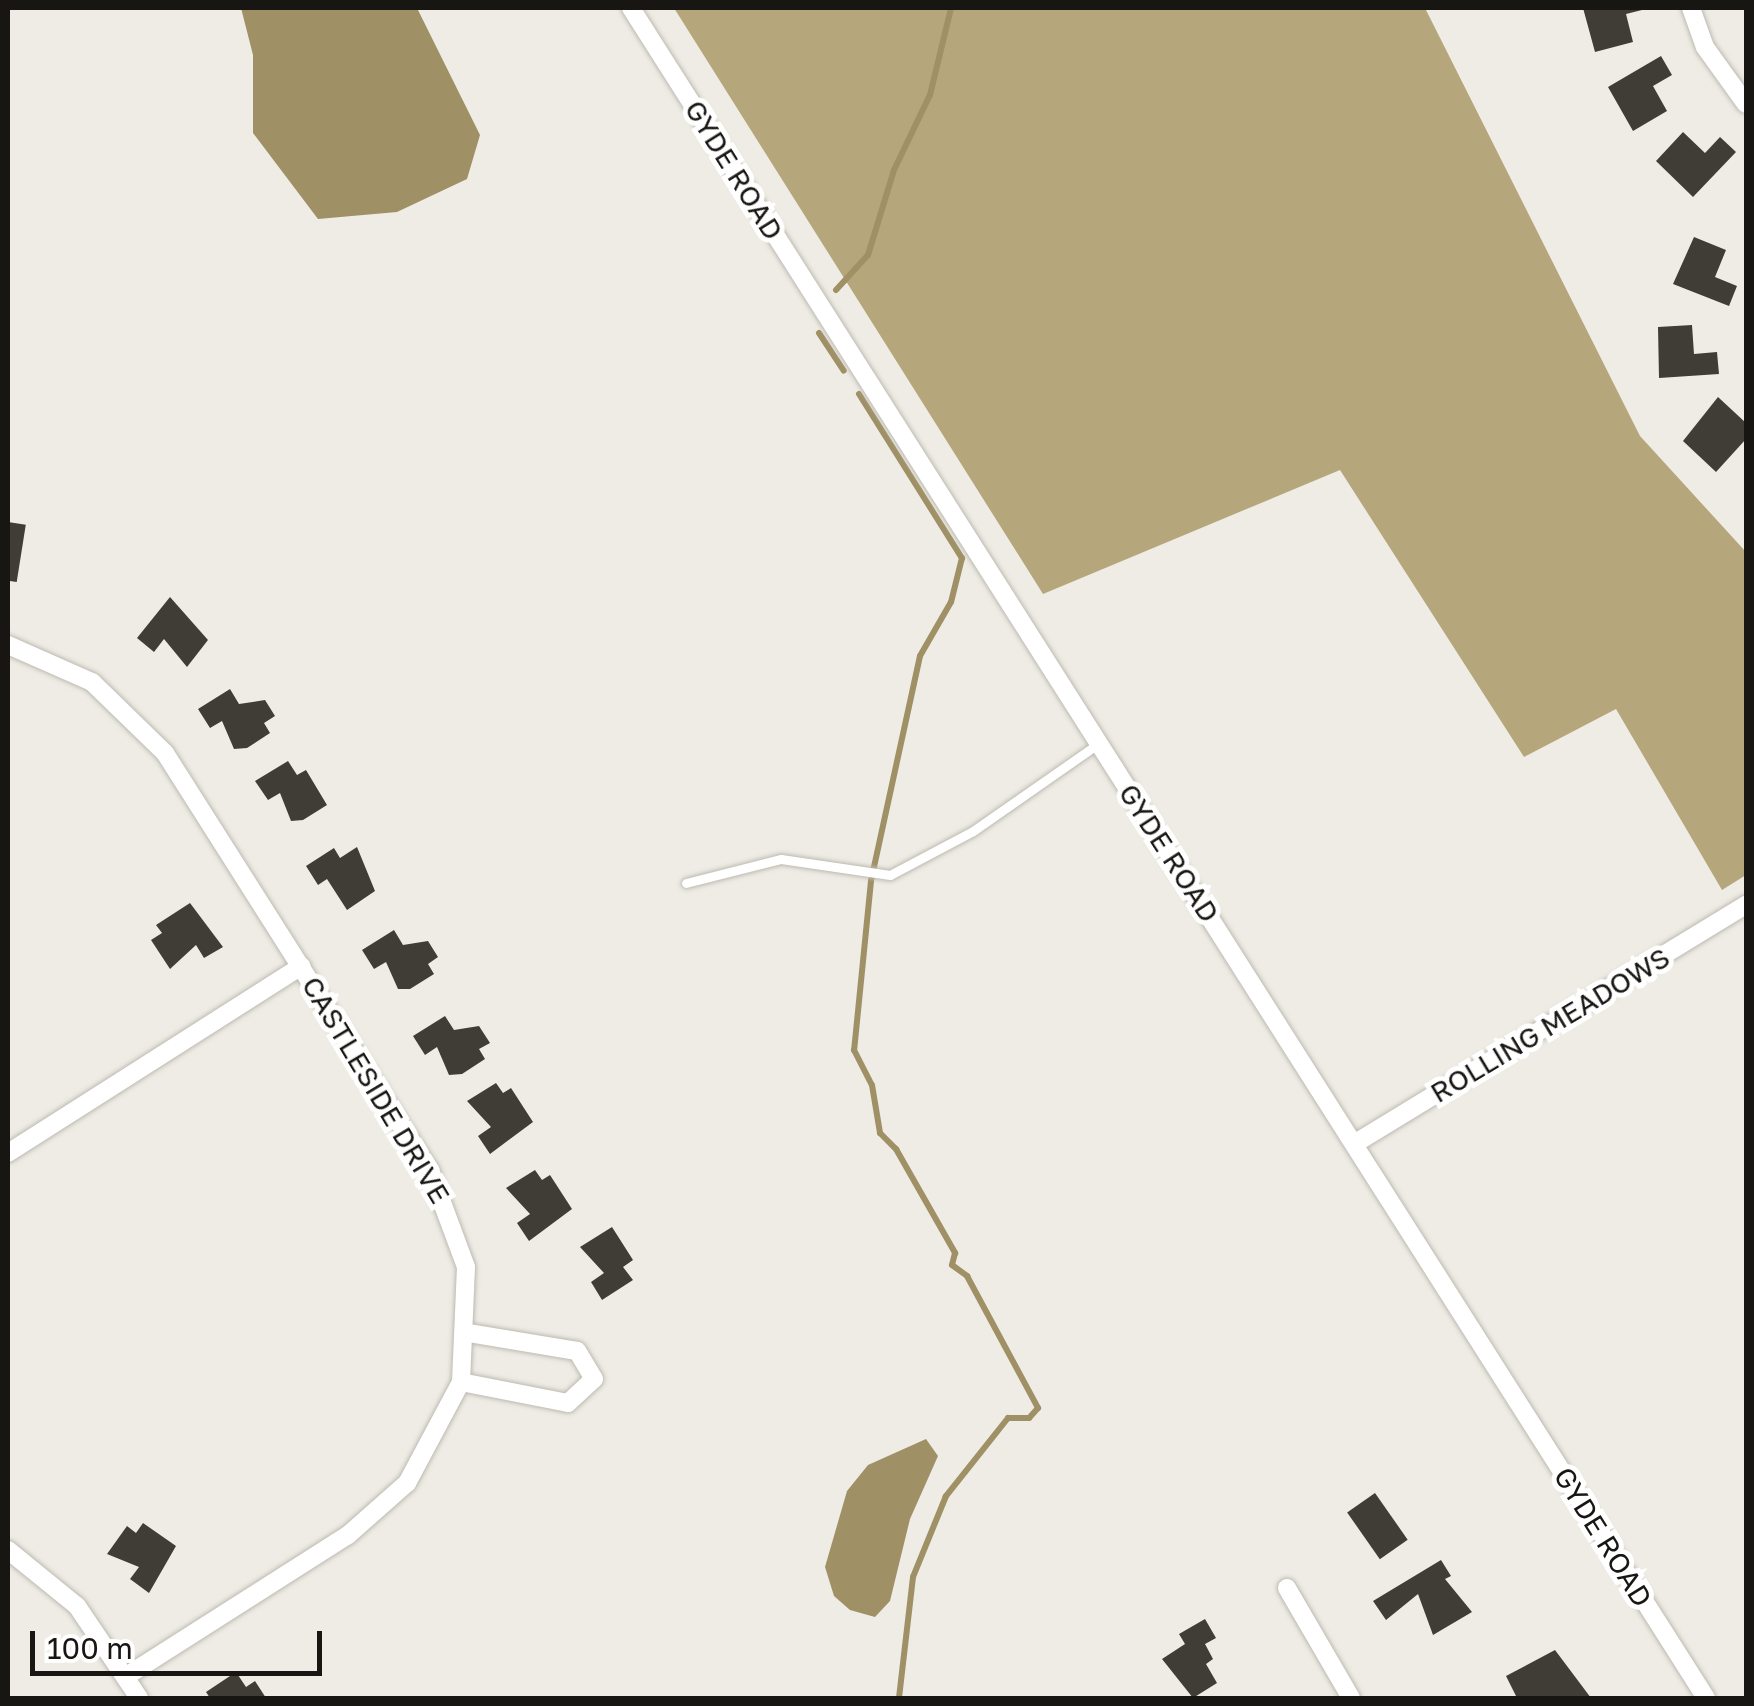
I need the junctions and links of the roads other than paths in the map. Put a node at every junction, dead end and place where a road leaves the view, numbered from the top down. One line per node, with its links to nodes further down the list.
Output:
1 (631, 8): 5 (street, GYDE ROAD)
2 (1691, 8): 3 (street)
3 (1746, 104)
4 (8, 645): 8 (street, CASTLESIDE DRIVE)
5 (1098, 743): 6 (lane); 9 (street, GYDE ROAD)
6 (686, 884)
7 (1746, 906): 9 (street, ROLLING MEADOWS)
8 (300, 966): 10 (street); 11 (street, CASTLESIDE DRIVE)
9 (1354, 1144): 18 (street, GYDE ROAD)
10 (8, 1153)
11 (469, 1333): 12 (street, CASTLESIDE DRIVE); 12 (street)
12 (461, 1382): 15 (street, CASTLESIDE DRIVE)
13 (8, 1550): 15 (street)
14 (1288, 1588): 17 (street)
15 (126, 1677): 16 (street)
16 (139, 1698)
17 (1351, 1698)
18 (1706, 1698)

